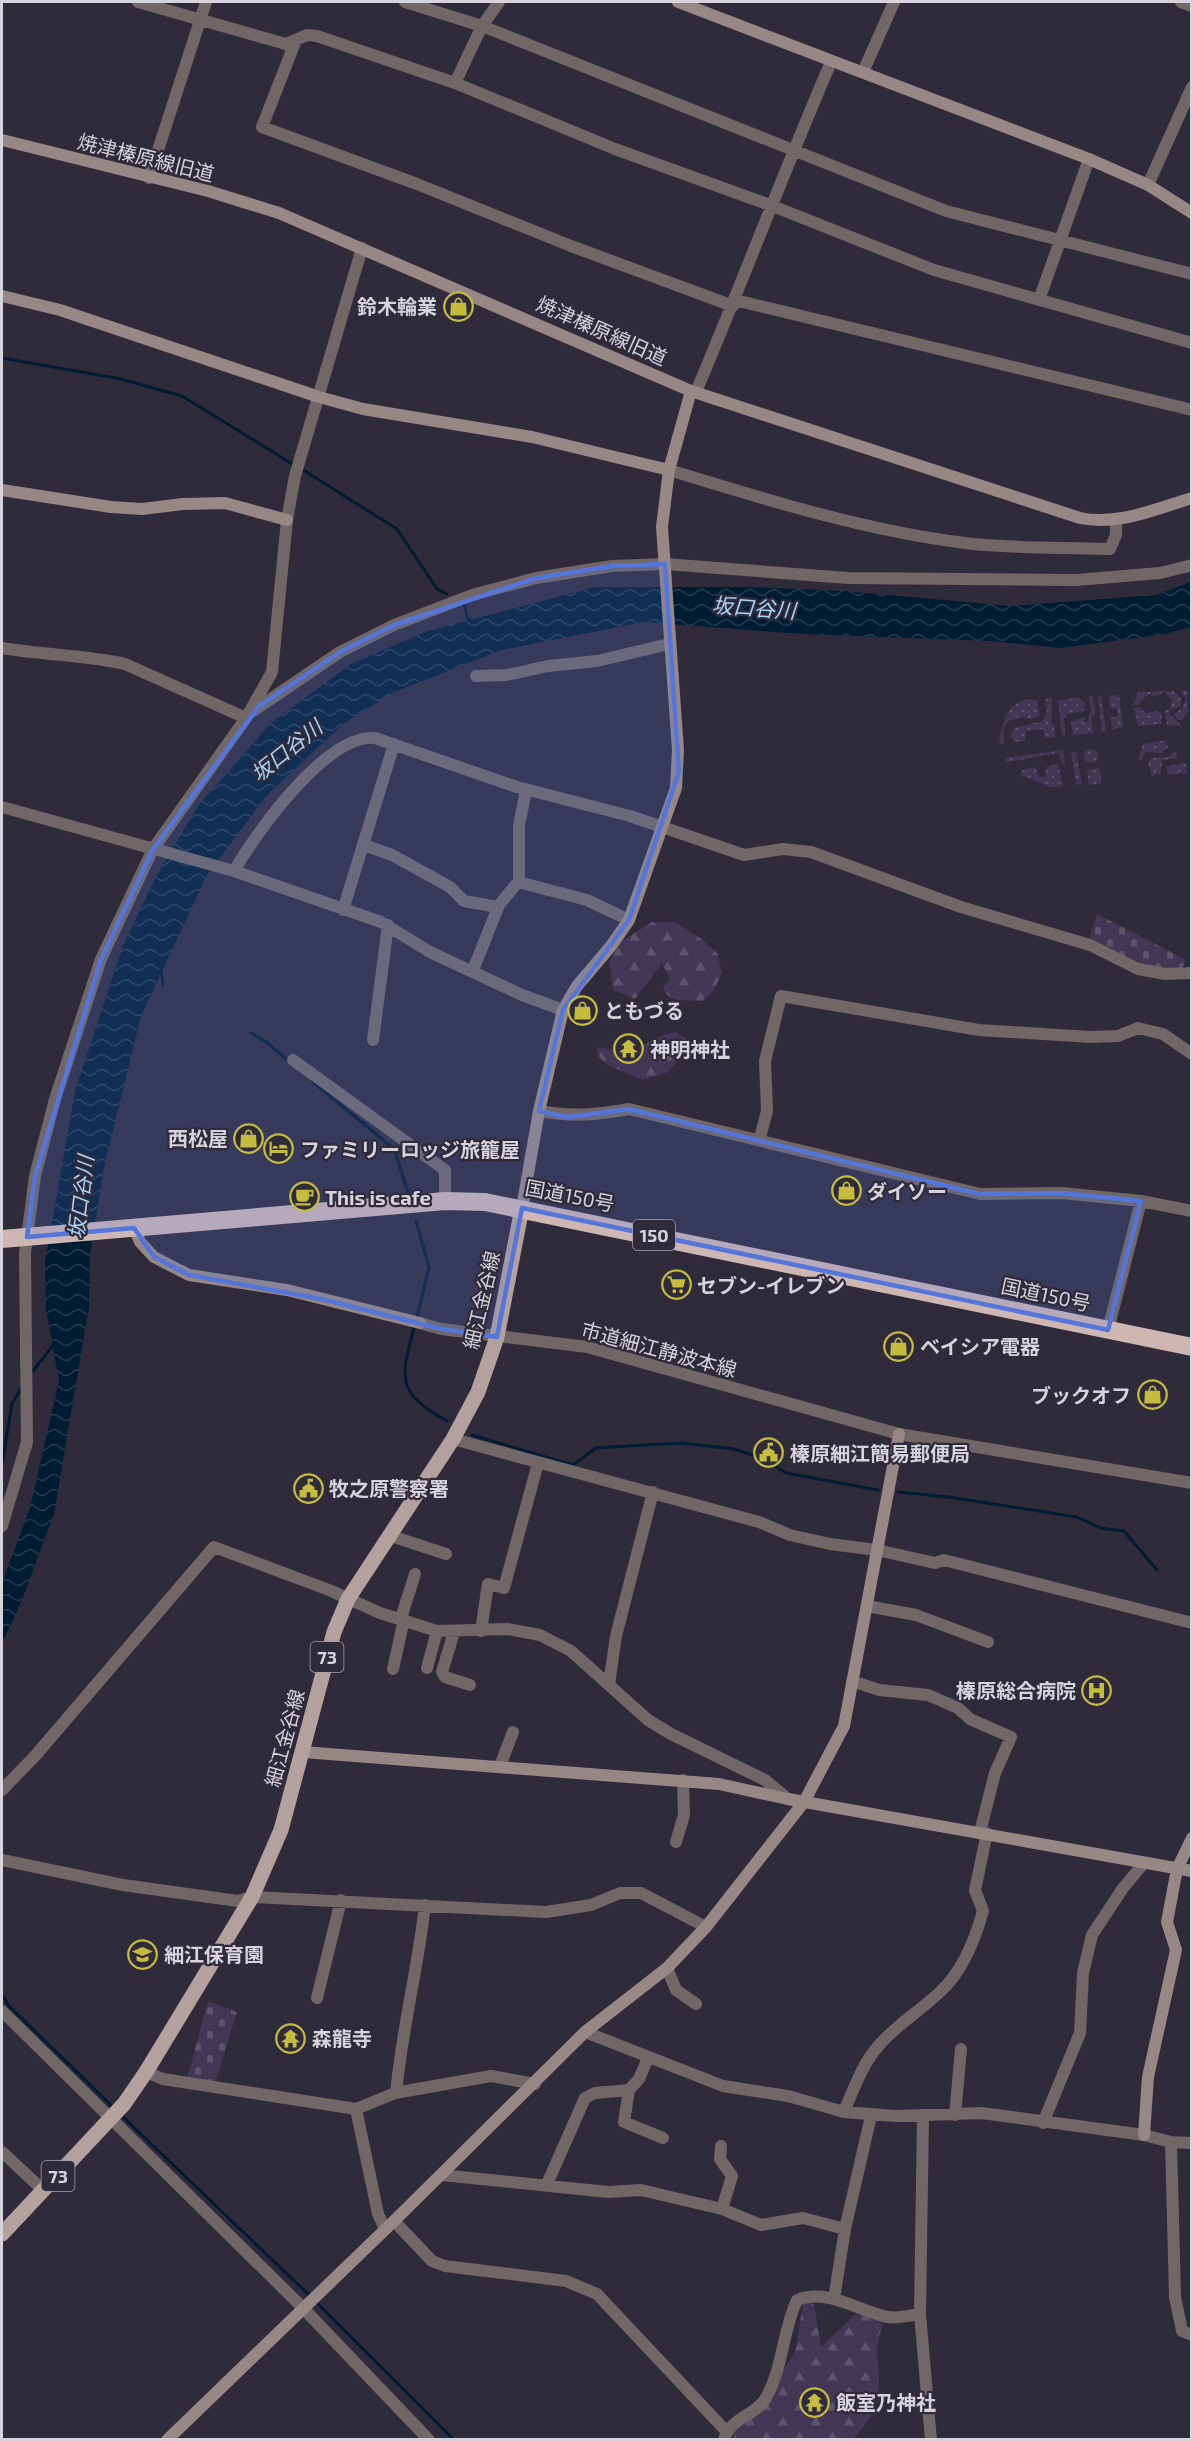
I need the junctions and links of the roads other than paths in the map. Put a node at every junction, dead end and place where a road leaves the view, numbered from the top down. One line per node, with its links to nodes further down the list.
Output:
1 (138, 2): 9 (street)
2 (206, 2): 9 (street)
3 (405, 2): 10 (street)
4 (499, 2): 10 (street)
5 (678, 2): 12 (street)
6 (892, 2): 13 (street)
7 (1181, 2): 8 (street)
8 (1191, 6)
9 (198, 20): 11 (street); 19 (street)
10 (482, 26): 14 (street); 17 (street)
11 (296, 40): 14 (street); 28 (street)
12 (831, 62): 13 (street); 17 (street)
13 (863, 72): 18 (street)
14 (455, 83): 21 (street)
15 (1191, 87): 20 (street)
16 (2, 140): 19 (street, 焼津榛原線旧道)
17 (793, 151): 21 (street); 23 (street)
18 (1089, 159): 20 (street); 23 (street)
19 (149, 178): 24 (street, 焼津榛原線旧道)
20 (1148, 185): 22 (street)
21 (770, 205): 27 (street); 28 (street)
22 (1191, 213)
23 (1059, 239): 25 (street); 27 (street)
24 (362, 248): 30 (street, 焼津榛原線旧道); 31 (street)
25 (1191, 274)
26 (2, 296): 31 (street)
27 (1040, 300): 29 (street)
28 (734, 303): 30 (street); 32 (street)
29 (1191, 343)
30 (694, 392): 33 (street); 37 (street, 焼津榛原線旧道)
31 (319, 397): 33 (street); 36 (street)
32 (1191, 410)
33 (669, 470): 37 (street); 38 (street)
34 (2, 490): 36 (street)
35 (1191, 496): 37 (street, 焼津榛原線旧道)
36 (287, 520): 43 (street)
37 (1116, 520)
38 (665, 564): 39 (street); 40 (street); 43 (street)
39 (1191, 565)
40 (669, 641): 42 (street); 47 (street)
41 (2, 648): 43 (street)
42 (476, 676)
43 (246, 718): 49 (street)
44 (394, 744): 45 (street); 48 (street); 50 (street)
45 (526, 790): 47 (street); 51 (street)
46 (2, 807): 49 (street)
47 (662, 826): 54 (street); 57 (street)
48 (364, 845): 52 (street); 53 (street)
49 (156, 850): 50 (street); 69 (street)
50 (234, 871): 53 (street)
51 (518, 882): 52 (street); 54 (street)
52 (498, 907): 56 (street)
53 (343, 910): 55 (street)
54 (628, 920): 58 (street)
55 (388, 925): 56 (street); 59 (street)
56 (473, 970): 58 (street)
57 (1191, 973)
58 (563, 1010): 62 (street)
59 (373, 1040)
60 (1191, 1054): 63 (street)
61 (293, 1060): 64 (street)
62 (539, 1111): 63 (street); 66 (street)
63 (760, 1138): 65 (street)
64 (445, 1201): 66 (highway, 国道150号 / 150); 68 (highway, 国道150号 / 150)
65 (1141, 1201): 67 (street); 71 (street)
66 (522, 1208): 71 (highway, 国道150号 / 150); 72 (main road, 細江金谷線 / 73)
67 (1191, 1210)
68 (134, 1228): 69 (highway, 国道150号 / 150); 72 (street, 市道細江静波本線)
69 (29, 1236): 70 (highway, 国道150号 / 150); 79 (street)
70 (2, 1239)
71 (1108, 1330): 73 (highway, 国道150号 / 150)
72 (497, 1336): 74 (street, 市道細江静波本線); 75 (main road, 細江金谷線 / 73)
73 (1191, 1347)
74 (899, 1434): 77 (street, 市道細江静波本線); 81 (street)
75 (453, 1439): 76 (street); 80 (main road, 細江金谷線 / 73)
76 (538, 1463): 78 (street); 89 (street)
77 (1191, 1484)
78 (653, 1492): 81 (street); 95 (street)
79 (2, 1526)
80 (388, 1535): 82 (street); 84 (main road, 細江金谷線 / 73)
81 (877, 1550): 85 (street); 87 (street)
82 (447, 1554)
83 (415, 1574): 86 (street)
84 (348, 1599): 86 (street); 98 (main road, 細江金谷線 / 73); 101 (street)
85 (867, 1606): 91 (street); 94 (street)
86 (403, 1618): 88 (street); 93 (street)
87 (1191, 1623)
88 (437, 1631): 90 (street); 92 (street)
89 (481, 1631): 90 (street); 95 (street)
90 (454, 1632): 96 (street)
91 (988, 1642)
92 (427, 1668)
93 (393, 1669)
94 (852, 1681): 103 (street); 104 (street)
95 (609, 1684): 102 (street)
96 (470, 1685)
97 (513, 1732): 99 (street)
98 (303, 1752): 99 (street); 111 (main road, 細江金谷線 / 73)
99 (500, 1766): 100 (street)
100 (683, 1780): 102 (street); 106 (street)
101 (2, 1790)
102 (788, 1799): 103 (street)
103 (804, 1802): 104 (street); 114 (street)
104 (983, 1833): 108 (street); 127 (street)
105 (1191, 1839): 109 (street)
106 (676, 1842)
107 (2, 1860): 111 (street)
108 (1144, 1863): 109 (street); 132 (street)
109 (1178, 1869): 110 (street); 133 (street)
110 (1191, 1871)
111 (252, 1897): 112 (street); 122 (main road, 細江金谷線 / 73)
112 (341, 1900): 113 (street); 116 (street)
113 (425, 1905): 114 (street); 125 (street)
114 (706, 1927): 115 (street)
115 (667, 1968): 117 (street); 119 (street)
116 (317, 1998)
117 (696, 2004)
118 (2, 2011): 131 (street)
119 (585, 2032): 121 (street); 123 (street)
120 (962, 2049): 128 (street)
121 (648, 2058): 124 (street); 127 (street)
122 (146, 2072): 126 (street); 131 (main road, 細江金谷線 / 73)
123 (535, 2084): 125 (street); 139 (street)
124 (629, 2090): 134 (street); 140 (street)
125 (396, 2093): 126 (street)
126 (356, 2109): 143 (street)
127 (844, 2112): 129 (street)
128 (955, 2115): 130 (street); 132 (street)
129 (871, 2116): 130 (street); 144 (street)
130 (923, 2116): 148 (street)
131 (113, 2118): 141 (main road, 細江金谷線 / 73); 147 (street)
132 (1043, 2123): 133 (street)
133 (1144, 2134): 135 (street)
134 (663, 2138)
135 (1171, 2142): 136 (street); 149 (street)
136 (1191, 2143)
137 (721, 2146): 142 (street)
138 (2, 2152): 141 (street)
139 (441, 2175): 140 (street); 143 (street)
140 (547, 2184): 142 (street)
141 (44, 2191): 145 (main road, 細江金谷線 / 73)
142 (722, 2209): 144 (street)
143 (390, 2225): 147 (street); 150 (street)
144 (845, 2229): 146 (street)
145 (2, 2235)
146 (834, 2299): 148 (street); 150 (street)
147 (305, 2306): 151 (street); 152 (street)
148 (920, 2314): 153 (street)
149 (1191, 2335)
150 (725, 2435)
151 (167, 2439)
152 (429, 2439)
153 (931, 2439)

